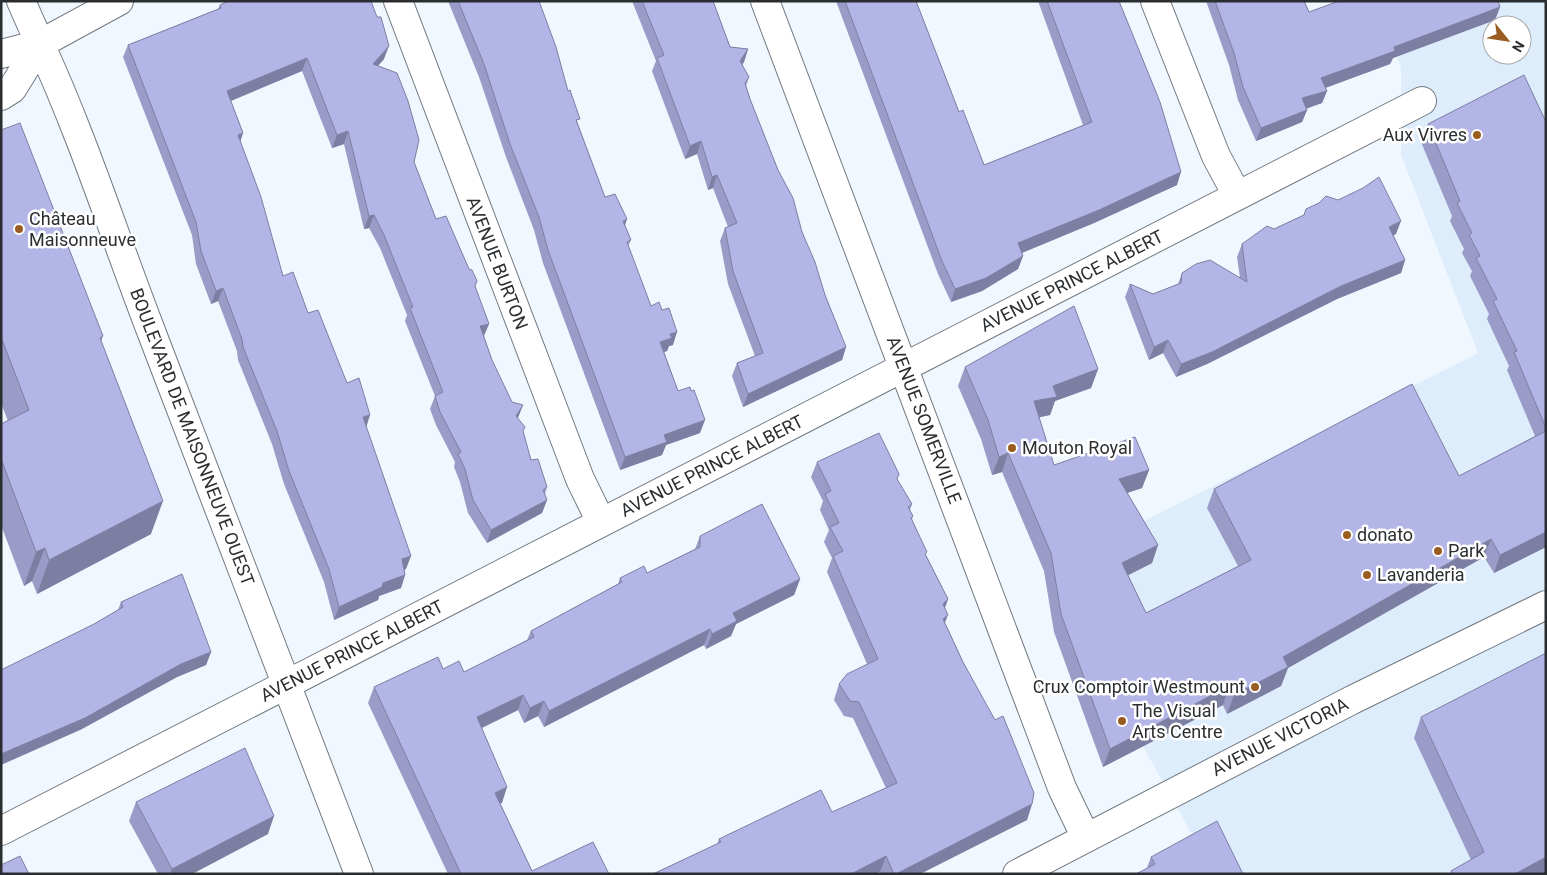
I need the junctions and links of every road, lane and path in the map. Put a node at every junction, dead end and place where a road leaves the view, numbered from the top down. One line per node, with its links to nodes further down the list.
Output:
1 (21, 1): 6 (street, BOULEVARD DE MAISONNEUVE OUEST)
2 (119, 1): 6 (street)
3 (398, 1): 12 (street, AVENUE BURTON)
4 (765, 1): 11 (street, AVENUE SOMERVILLE)
5 (1154, 1): 10 (street)
6 (40, 44): 7 (street); 8 (street); 14 (street, BOULEVARD DE MAISONNEUVE OUEST)
7 (1, 54)
8 (1, 96)
9 (1422, 100): 10 (street, AVENUE PRINCE ALBERT)
10 (1237, 195): 11 (street, AVENUE PRINCE ALBERT)
11 (904, 368): 12 (street, AVENUE PRINCE ALBERT); 16 (street, AVENUE SOMERVILLE)
12 (601, 522): 14 (street, AVENUE PRINCE ALBERT)
13 (1546, 605): 16 (street, AVENUE VICTORIA)
14 (288, 684): 15 (street, AVENUE PRINCE ALBERT); 17 (street, BOULEVARD DE MAISONNEUVE OUEST)
15 (1, 831)
16 (1086, 838): 18 (street, AVENUE VICTORIA)
17 (359, 874)
18 (1017, 874)

